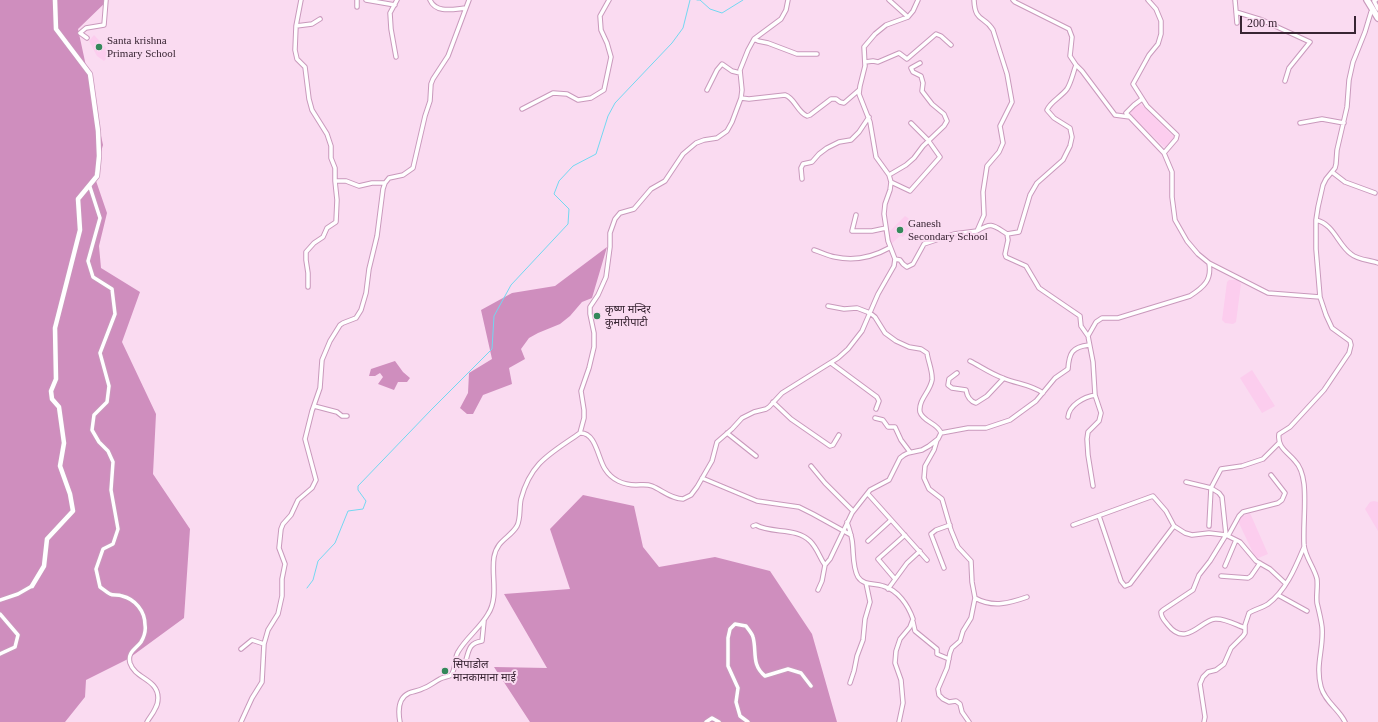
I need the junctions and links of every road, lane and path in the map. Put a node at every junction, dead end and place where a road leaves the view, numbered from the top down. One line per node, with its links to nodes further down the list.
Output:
1 (55, 0): 56 (main road)
2 (106, 0): 28 (street)
3 (301, 0): 27 (street)
4 (358, 0): 20 (street)
5 (366, 0): 19 (street)
6 (398, 0): 19 (street)
7 (430, 0): 21 (street)
8 (469, 0): 21 (street)
9 (609, 0): 42 (street)
10 (788, 0): 29 (street)
11 (889, 0): 24 (street)
12 (918, 0): 24 (street)
13 (974, 0): 61 (street)
14 (1013, 0): 35 (street)
15 (1148, 0): 41 (street)
16 (1236, 0): 22 (street)
17 (1367, 0): 23 (highway)
18 (1376, 0): 23 (street)
19 (395, 5): 32 (street)
20 (357, 7)
21 (466, 8): 55 (street)
22 (1236, 12): 26 (street); 37 (street)
23 (1377, 13): 47 (street)
24 (908, 17): 33 (street)
25 (320, 20): 27 (street)
26 (1237, 23)
27 (296, 26): 53 (street)
28 (87, 38)
29 (754, 39): 31 (street); 36 (street)
30 (951, 45): 33 (street)
31 (817, 54)
32 (396, 58)
33 (865, 62): 39 (street)
34 (920, 63): 48 (street)
35 (1076, 65): 44 (street); 62 (street)
36 (740, 73): 38 (street); 40 (street)
37 (1285, 81)
38 (707, 90)
39 (859, 90): 40 (street); 43 (street)
40 (741, 98): 86 (street)
41 (1142, 99): 44 (street); 49 (street)
42 (522, 109)
43 (869, 117): 51 (street); 52 (street)
44 (1130, 117): 49 (street)
45 (911, 123): 48 (street)
46 (1300, 123): 47 (street)
47 (1344, 123): 50 (street)
48 (928, 140): 51 (street); 54 (street)
49 (1164, 153): 66 (street)
50 (1332, 172): 57 (street); 59 (street)
51 (889, 174): 54 (street)
52 (802, 179)
53 (335, 181): 55 (street); 68 (street)
54 (891, 182): 60 (street)
55 (385, 183): 81 (street)
56 (90, 187): 127 (main road); 146 (street)
57 (1375, 193)
58 (856, 215): 60 (street)
59 (1316, 220): 67 (street); 69 (street)
60 (886, 228): 63 (street)
61 (977, 231): 62 (street); 65 (street)
62 (1007, 234): 72 (street)
63 (890, 248): 64 (street); 65 (street)
64 (814, 250)
65 (895, 259): 71 (street)
66 (1209, 263): 69 (street); 72 (street)
67 (1378, 263)
68 (308, 287)
69 (1320, 297): 91 (street)
70 (828, 306): 71 (street)
71 (870, 313): 75 (street); 88 (street)
72 (1088, 336): 73 (street)
73 (1089, 345): 78 (street); 79 (street)
74 (970, 361): 77 (street)
75 (831, 363): 80 (street); 82 (street)
76 (957, 373): 77 (street)
77 (1003, 379): 78 (street)
78 (1043, 393): 88 (street)
79 (1095, 395): 84 (street); 98 (street)
80 (773, 402): 87 (street); 89 (street)
81 (314, 406): 83 (street); 139 (street)
82 (876, 409)
83 (347, 416)
84 (1068, 417)
85 (875, 418): 92 (street)
86 (580, 433): 96 (street); 136 (street)
87 (728, 433): 93 (street); 96 (street)
88 (941, 433): 90 (street)
89 (839, 435)
90 (938, 439): 92 (street); 107 (street)
91 (1279, 443): 99 (street); 116 (street)
92 (910, 452): 100 (street)
93 (756, 456)
94 (811, 466): 101 (street)
95 (1271, 475): 113 (street)
96 (702, 478): 110 (street)
97 (1186, 482): 99 (street)
98 (1093, 486)
99 (1211, 488): 109 (street); 113 (street)
100 (868, 494): 101 (street); 103 (street)
101 (853, 511): 104 (street)
102 (1099, 516): 105 (street); 108 (street); 108 (street)
103 (891, 520): 112 (street); 114 (street)
104 (847, 522): 110 (street); 111 (street)
105 (1073, 525)
106 (752, 526): 120 (street)
107 (950, 526): 122 (street); 132 (street)
108 (1174, 526): 113 (street)
109 (1209, 526)
110 (843, 531): 111 (street); 120 (street)
111 (851, 535): 125 (street)
112 (905, 535): 117 (street); 124 (street)
113 (1227, 536): 115 (street); 138 (street)
114 (868, 540)
115 (1236, 540): 119 (street); 121 (street)
116 (1304, 546): 126 (street); 155 (street)
117 (920, 552): 118 (street); 124 (street)
118 (927, 560)
119 (1260, 563): 123 (street); 126 (street)
120 (825, 565): 129 (street)
121 (1224, 566)
122 (944, 568)
123 (1221, 576)
124 (895, 579): 128 (street)
125 (866, 583): 128 (street); 144 (street)
126 (1285, 584): 130 (street)
127 (32, 586): 133 (street)
128 (888, 588): 137 (street)
129 (818, 590)
130 (1278, 595): 134 (street); 138 (street)
131 (1027, 597): 132 (street)
132 (975, 598): 142 (street)
133 (0, 600)
134 (1307, 611)
135 (0, 614): 141 (street)
136 (484, 620): 143 (street); 148 (street)
137 (913, 622): 142 (street); 152 (street)
138 (1245, 628): 154 (street)
139 (264, 644): 140 (street); 147 (street)
140 (241, 649)
141 (0, 654)
142 (948, 658): 153 (street)
143 (466, 660)
144 (850, 683)
145 (811, 686): 151 (street)
146 (147, 722)
147 (241, 722)
148 (400, 722)
149 (706, 722): 150 (street)
150 (719, 722)
151 (748, 722)
152 (899, 722)
153 (969, 722)
154 (1204, 722)
155 (1345, 722)

